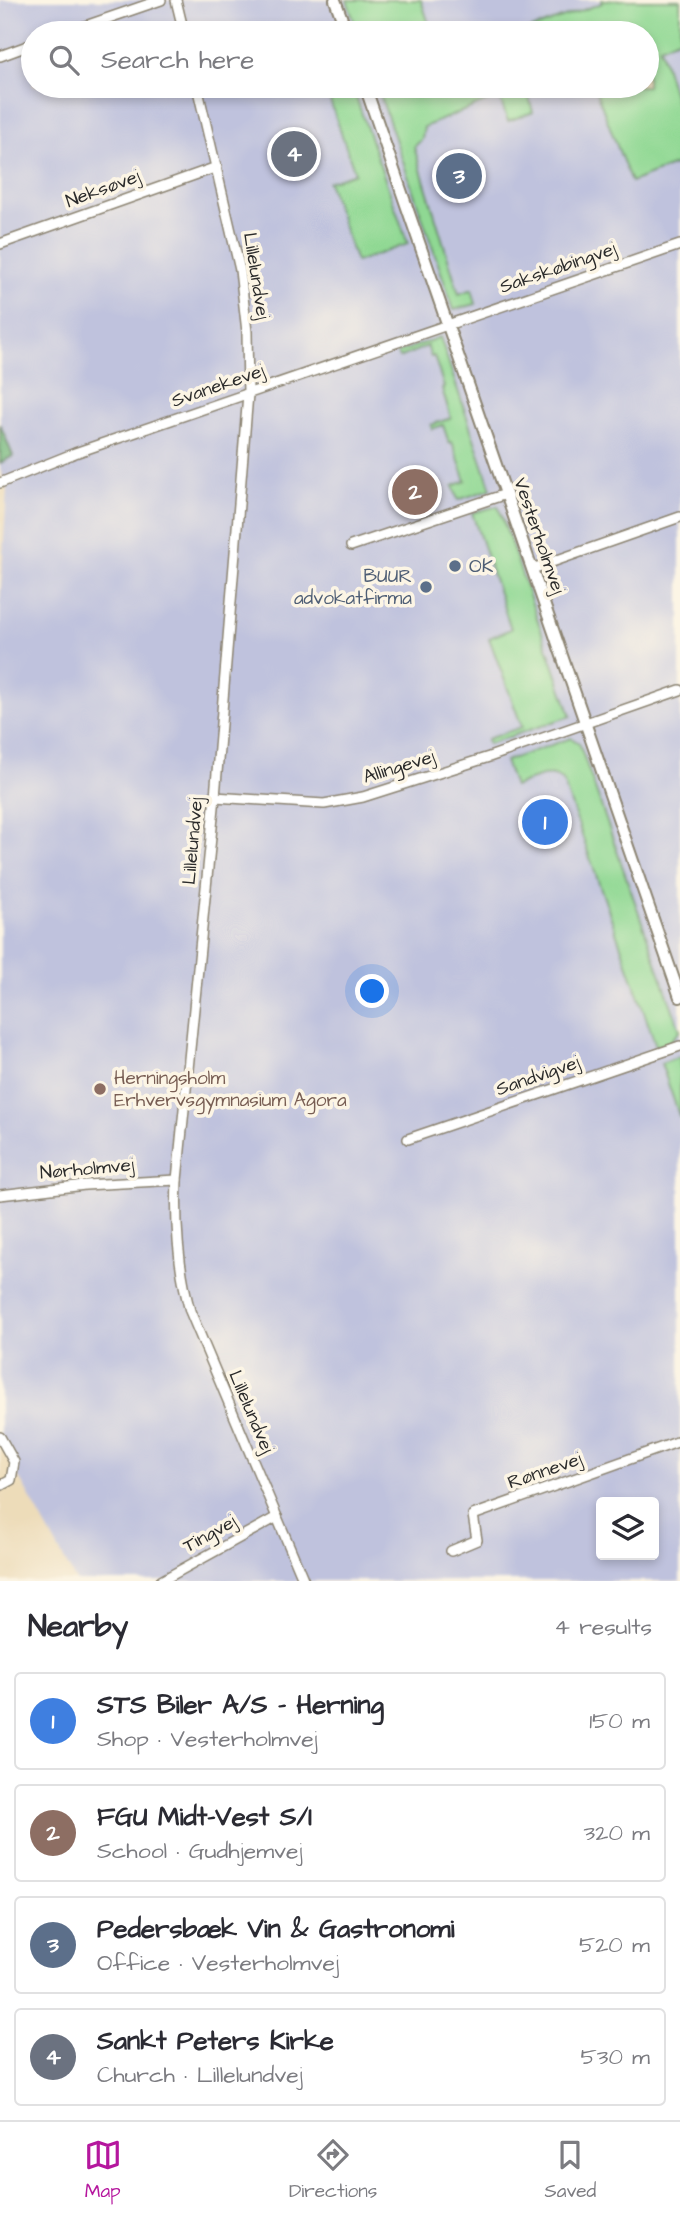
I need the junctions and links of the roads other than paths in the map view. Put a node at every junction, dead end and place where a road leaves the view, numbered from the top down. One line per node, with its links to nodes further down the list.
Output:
1 (161, 0): 4 (street)
2 (176, 0): 5 (street)
3 (335, 0): 6 (street)
4 (100, 21)
5 (181, 21)
6 (343, 21)
7 (21, 48): 8 (street)
8 (0, 56)
9 (200, 98): 11 (street, Lillelundvej)
10 (369, 98): 14 (street, Vesterholmvej)
11 (217, 167): 12 (street, Neksøvej); 15 (street, Lillelundvej)
12 (0, 244)
13 (680, 245): 14 (street, Sakskøbingvej)
14 (448, 325): 15 (street, Svanekevej); 17 (street, Vesterholmvej)
15 (248, 394): 16 (street, Svanekevej); 23 (street, Lillelundvej)
16 (0, 483)
17 (506, 494): 19 (street); 20 (street, Vesterholmvej)
18 (680, 517): 20 (street)
19 (351, 546)
20 (532, 569): 22 (street, Vesterholmvej)
21 (680, 690): 22 (street, Allingevej)
22 (586, 723): 23 (street, Allingevej); 24 (street, Vesterholmvej)
23 (215, 797): 27 (street, Lillelundvej)
24 (680, 997)
25 (680, 1046): 26 (street, Sandvigvej)
26 (408, 1139)
27 (177, 1180): 28 (street, Nørholmvej); 32 (street, Lillelundvej)
28 (0, 1195)
29 (0, 1437): 31 (street)
30 (680, 1441): 33 (street, Rønnevej)
31 (0, 1486)
32 (276, 1517): 34 (street, Tingvej); 35 (street, Lillelundvej)
33 (451, 1551)
34 (161, 1581)
35 (304, 1581)

